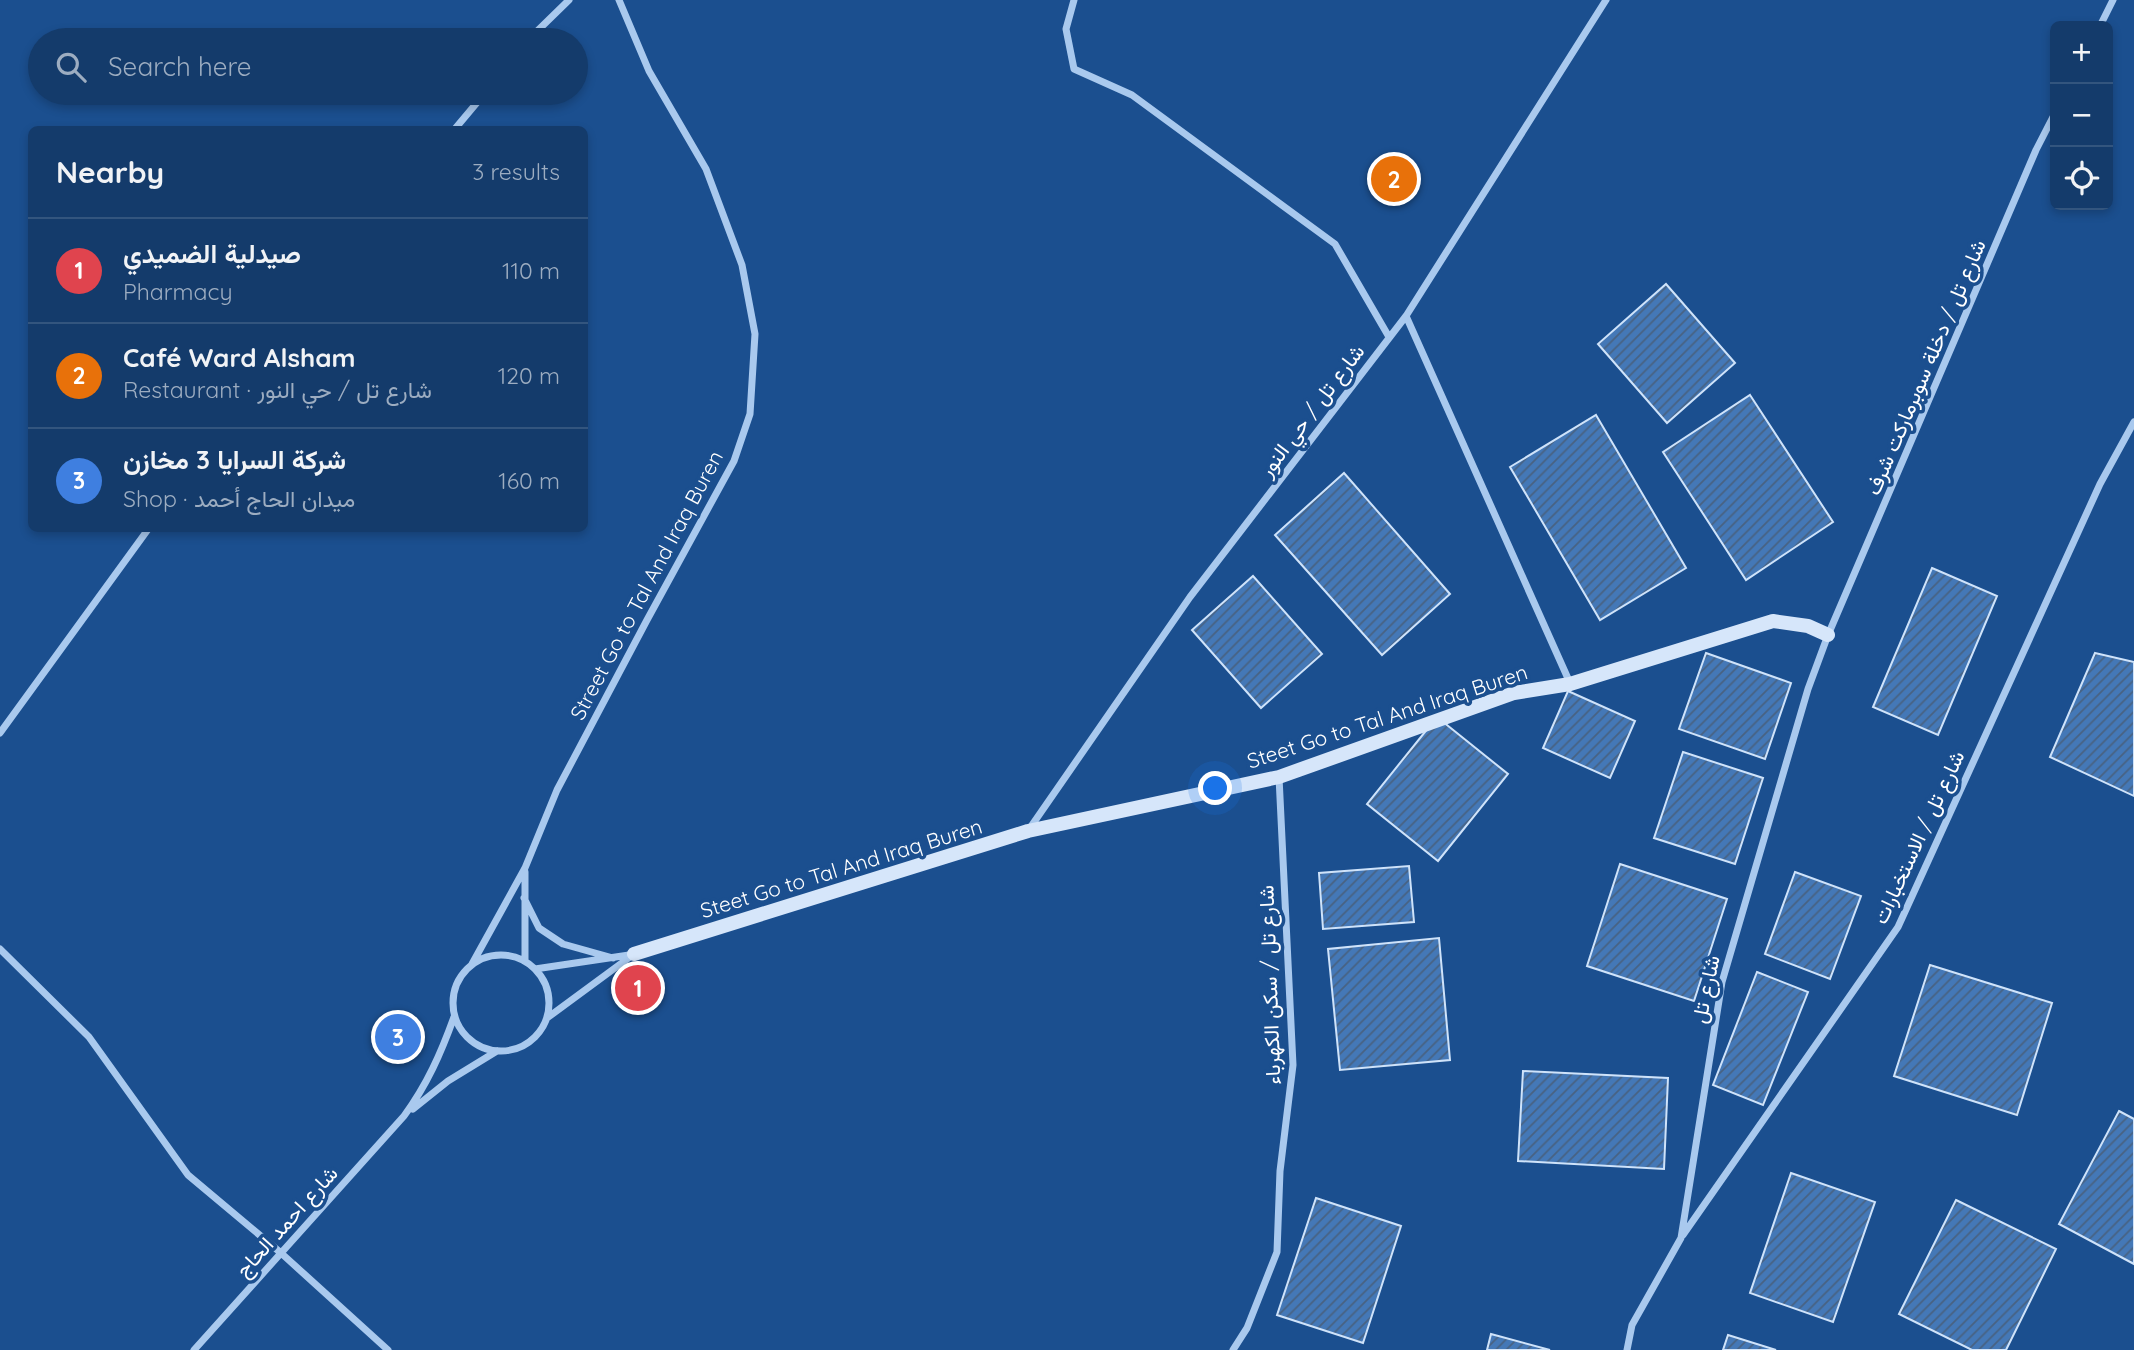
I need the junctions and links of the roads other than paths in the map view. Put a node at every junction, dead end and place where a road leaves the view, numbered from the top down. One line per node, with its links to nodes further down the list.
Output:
1 (569, 0): 7 (street)
2 (619, 0): 20 (street, Street Go to Tal And Iraq Buren)
3 (1074, 0): 12 (street)
4 (1606, 0): 11 (street, شارع تل / حي النور)
5 (2113, 0): 6 (street)
6 (2102, 21)
7 (540, 28)
8 (475, 105): 10 (street)
9 (2050, 123): 15 (street, شارع تل / دخلة سوبرماركت شرف)
10 (457, 126)
11 (1406, 316): 12 (street, شارع تل / حي النور); 16 (street)
12 (1389, 337): 19 (street, شارع تل / حي النور)
13 (2134, 422): 32 (street, شارع تل / الاستخبارات)
14 (146, 532): 17 (street)
15 (1828, 635): 16 (street, Steet Go to Tal And Iraq Buren); 32 (street, شارع تل)
16 (1570, 684): 18 (street, Steet Go to Tal And Iraq Buren)
17 (0, 733)
18 (1279, 777): 19 (street, Steet Go to Tal And Iraq Buren); 36 (street, شارع تل / سكن الكهرباء)
19 (1028, 831): 23 (street, Steet Go to Tal And Iraq Buren)
20 (525, 868): 21 (street); 26 (street)
21 (524, 898): 24 (street); 25 (street)
22 (0, 949): 33 (street)
23 (634, 954): 24 (street); 29 (street)
24 (612, 958): 27 (street)
25 (525, 961): 26 (street); 27 (street)
26 (472, 964): 28 (street)
27 (535, 969): 29 (street)
28 (454, 1017): 30 (street); 31 (street)
29 (546, 1019): 30 (street)
30 (497, 1051): 31 (street)
31 (404, 1116): 33 (street, شارع احمد الحاج)
32 (1681, 1238): 37 (street, شارع تل)
33 (281, 1253): 34 (street, شارع احمد الحاج); 35 (street)
34 (194, 1350)
35 (388, 1350)
36 (1233, 1350)
37 (1627, 1350)

